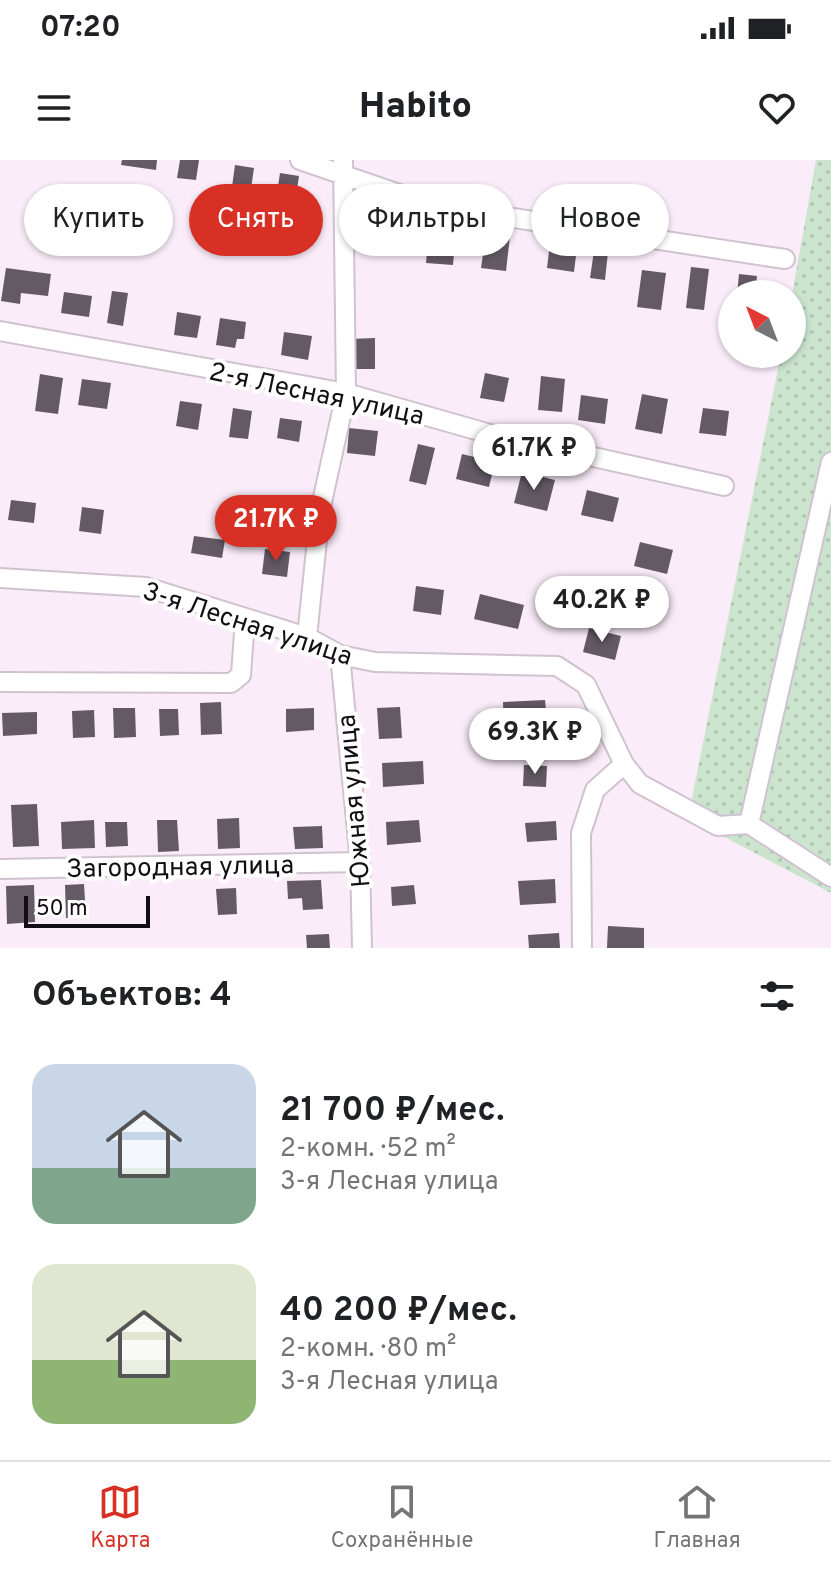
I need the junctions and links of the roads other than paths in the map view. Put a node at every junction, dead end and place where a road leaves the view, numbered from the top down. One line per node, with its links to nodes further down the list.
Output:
1 (300, 160): 2 (street)
2 (343, 167): 3 (street); 5 (street)
3 (785, 259)
4 (0, 331): 5 (street, 2-я Лесная улица)
5 (346, 393): 7 (street, 2-я Лесная улица); 10 (street)
6 (831, 462): 14 (street)
7 (724, 486)
8 (0, 578): 9 (street, 3-я Лесная улица)
9 (245, 619): 10 (street, 3-я Лесная улица); 12 (street)
10 (307, 637): 11 (street, 3-я Лесная улица)
11 (340, 655): 13 (street, 3-я Лесная улица); 15 (street, Южная улица)
12 (0, 682)
13 (624, 764): 14 (street); 19 (street)
14 (749, 824): 17 (street)
15 (360, 862): 16 (street, Загородная улица); 18 (street, Южная улица)
16 (0, 869)
17 (831, 877)
18 (362, 948)
19 (582, 948)

